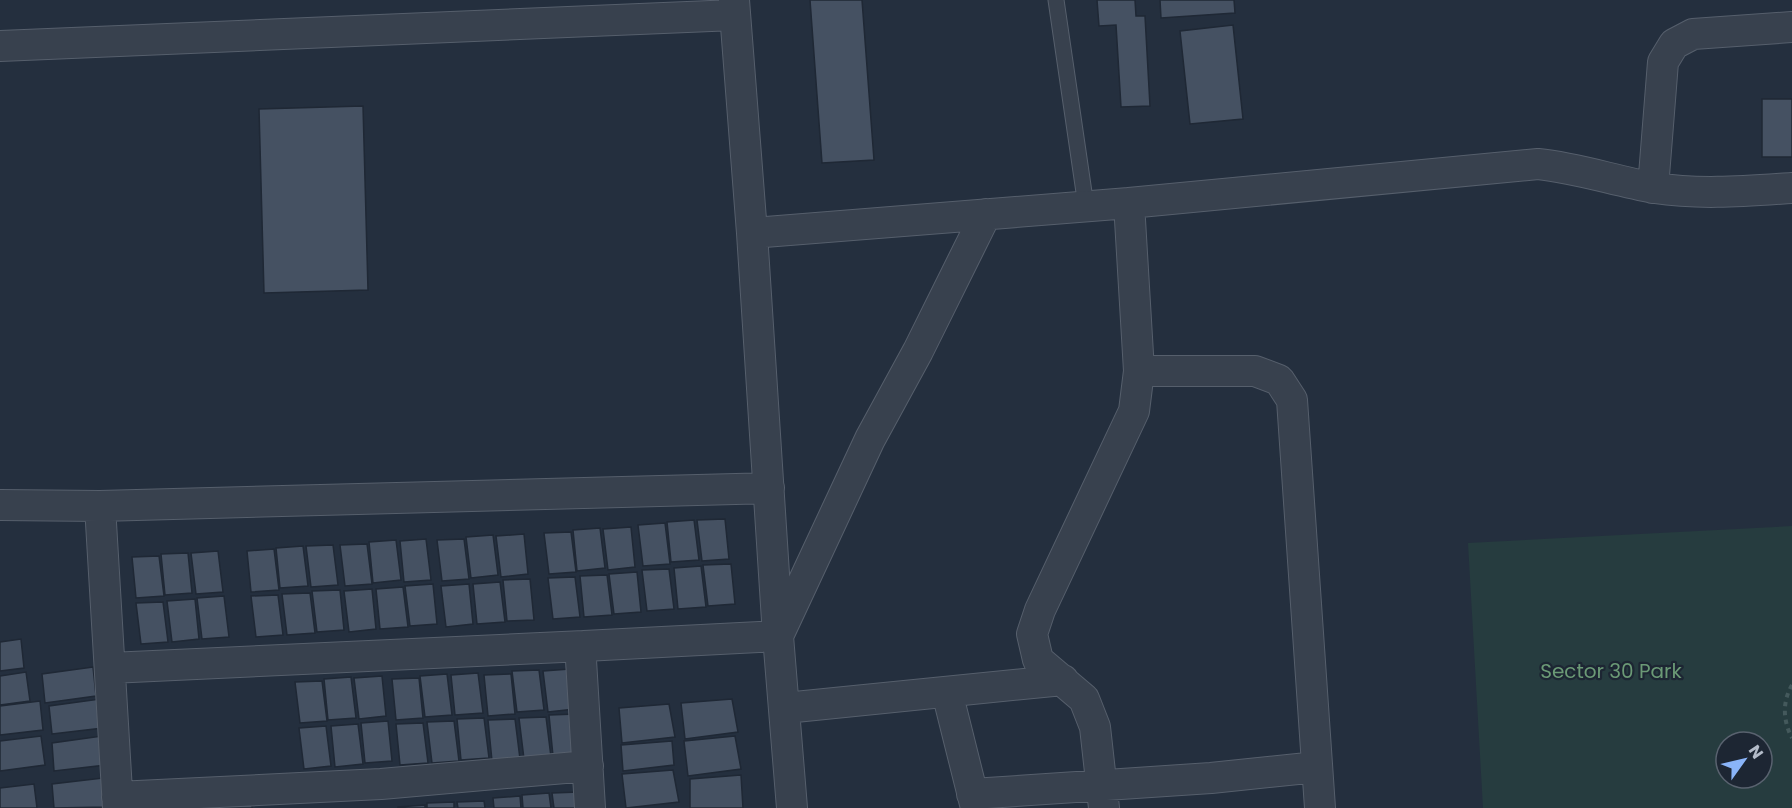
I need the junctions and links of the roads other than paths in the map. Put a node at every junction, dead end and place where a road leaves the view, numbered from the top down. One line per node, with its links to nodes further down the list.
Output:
1 (1056, 0): 8 (lane)
2 (735, 8): 4 (street); 10 (street)
3 (1792, 27): 5 (street)
4 (0, 46)
5 (1653, 188): 6 (street); 7 (street)
6 (1792, 189)
7 (1129, 203): 8 (street); 11 (street)
8 (1086, 206): 9 (street)
9 (986, 214): 10 (street); 15 (street)
10 (752, 233): 12 (street)
11 (1138, 371): 18 (street); 22 (street)
12 (769, 488): 14 (street); 15 (street)
13 (0, 505): 14 (street)
14 (100, 506): 17 (street)
15 (778, 636): 16 (street); 20 (street)
16 (584, 646): 17 (street); 21 (street)
17 (110, 668): 27 (street)
18 (1063, 680): 19 (street); 24 (street)
19 (947, 692): 20 (street); 26 (street)
20 (785, 708): 29 (street)
21 (588, 766): 23 (street); 28 (street)
22 (1317, 767): 24 (street); 30 (street)
23 (382, 796): 25 (street)
24 (1102, 797): 26 (street)
25 (256, 799): 27 (street)
26 (974, 801)
27 (117, 802)
28 (590, 808)
29 (792, 808)
30 (1320, 808)

